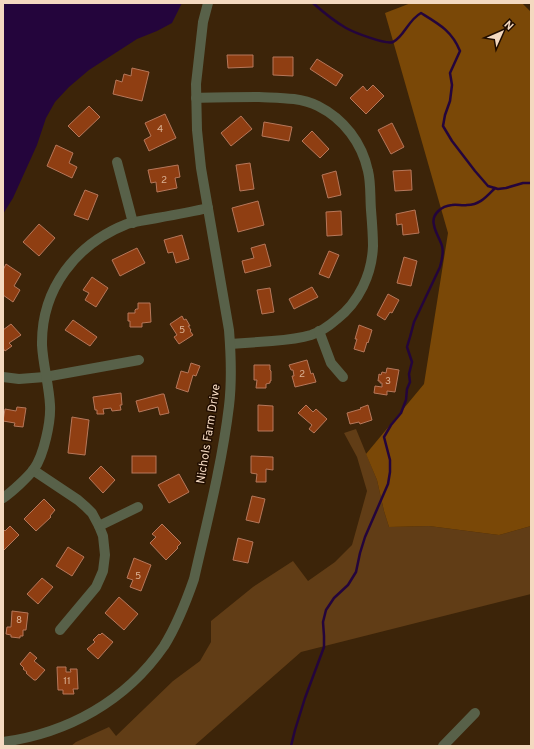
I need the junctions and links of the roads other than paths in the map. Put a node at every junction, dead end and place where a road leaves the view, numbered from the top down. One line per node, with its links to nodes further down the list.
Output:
1 (208, 3): 2 (street, Nichols Farm Drive)
2 (196, 98): 4 (street, Nichols Farm Drive); 6 (street)
3 (117, 162): 5 (street)
4 (208, 208): 5 (street); 7 (street, Nichols Farm Drive)
5 (133, 223): 10 (street)
6 (319, 331): 7 (street); 11 (street)
7 (230, 344): 18 (street, Nichols Farm Drive)
8 (139, 360): 10 (street)
9 (3, 377): 10 (street)
10 (45, 377): 12 (street)
11 (343, 377)
12 (33, 470): 13 (street); 15 (street)
13 (3, 498)
14 (138, 507): 15 (street)
15 (99, 526): 16 (street)
16 (60, 630)
17 (475, 713): 19 (street)
18 (3, 742)
19 (443, 746)

